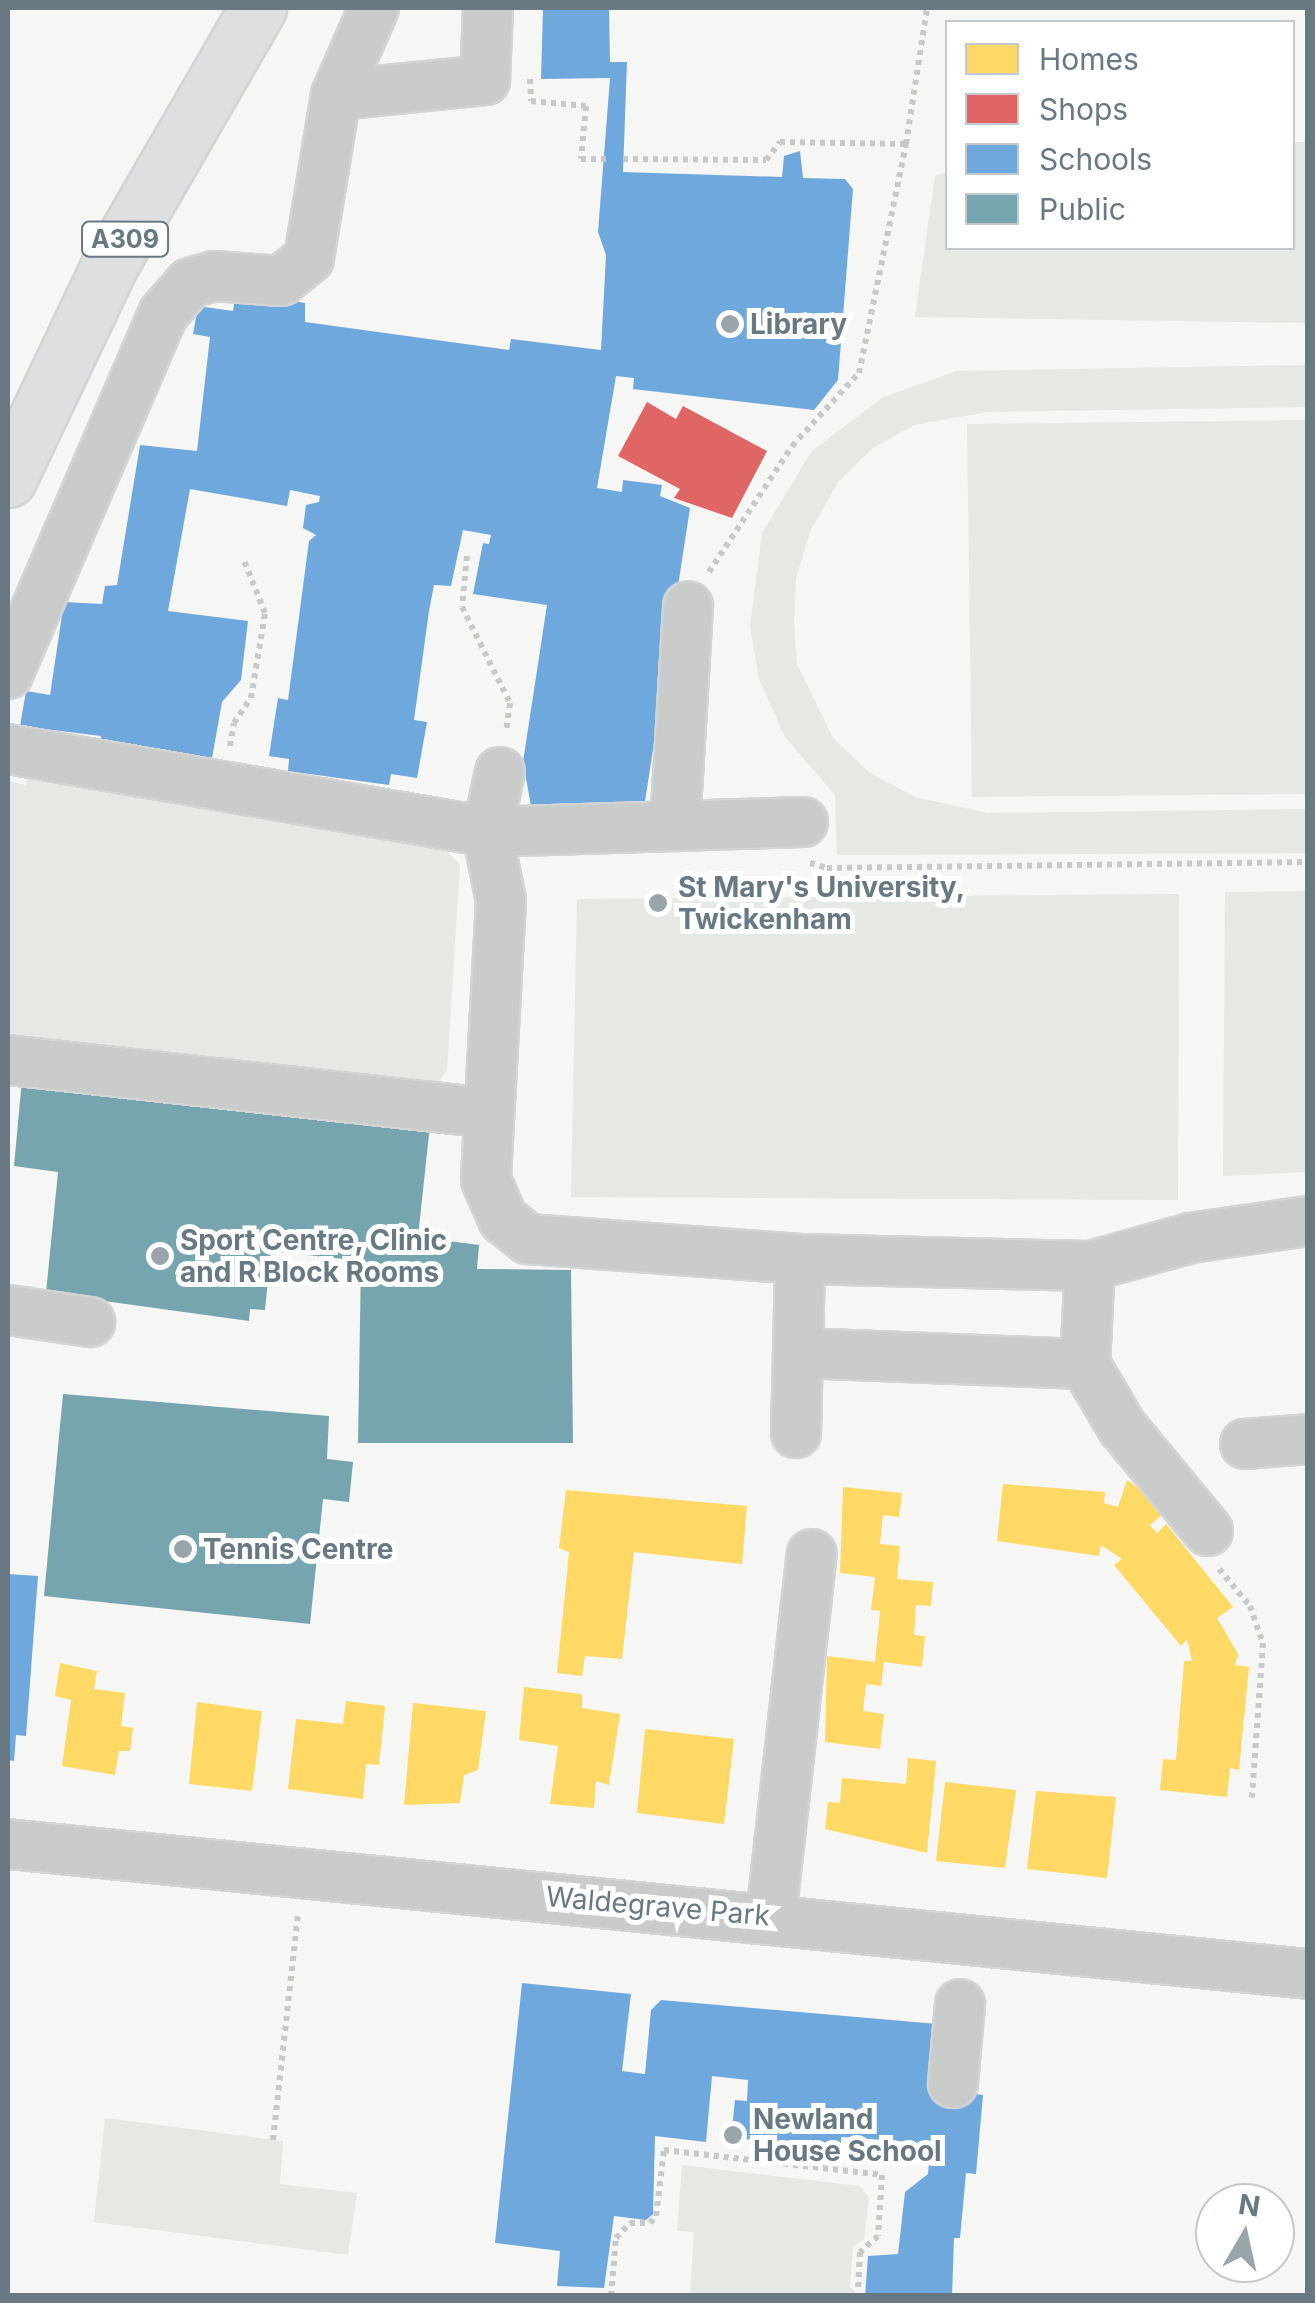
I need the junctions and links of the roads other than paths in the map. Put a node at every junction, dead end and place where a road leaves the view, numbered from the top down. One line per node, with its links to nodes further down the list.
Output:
1 (258, 8): 5 (main road, A309)
2 (374, 8): 4 (street)
3 (488, 8): 4 (street)
4 (336, 94): 7 (street)
5 (8, 479)
6 (688, 606): 10 (street)
7 (8, 674)
8 (8, 749): 11 (street)
9 (500, 772): 11 (street)
10 (675, 826): 11 (street); 12 (street)
11 (487, 832): 14 (street)
12 (796, 839)
13 (8, 1060): 14 (street)
14 (486, 1112): 16 (street)
15 (1308, 1221): 17 (street)
16 (800, 1259): 17 (street); 20 (street)
17 (1090, 1266): 21 (street)
18 (8, 1310): 19 (street)
19 (90, 1322)
20 (798, 1353): 21 (street); 22 (street)
21 (1085, 1364): 25 (street)
22 (796, 1433)
23 (1308, 1439): 24 (street)
24 (1245, 1444)
25 (1208, 1531)
26 (812, 1554): 28 (street)
27 (8, 1844): 28 (street, Waldegrave Park)
28 (771, 1917): 29 (street, Waldegrave Park)
29 (1308, 1974)
30 (960, 2004): 31 (street)
31 (953, 2084)

